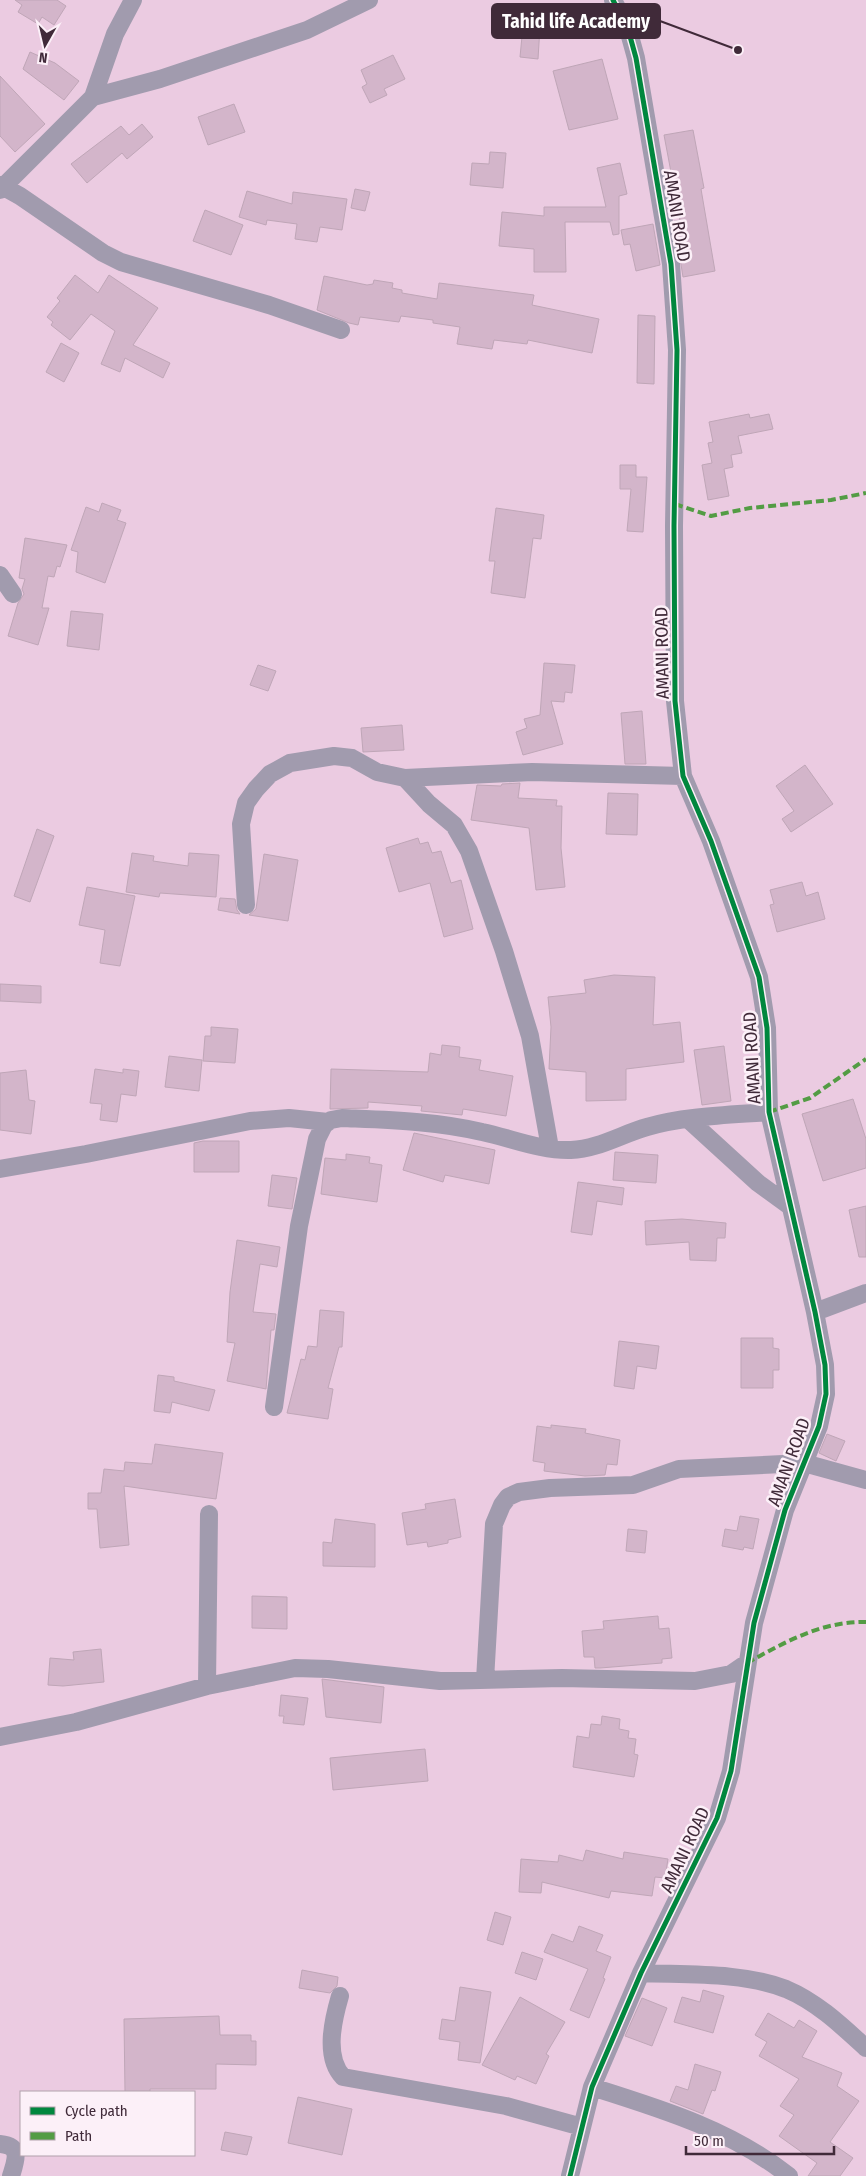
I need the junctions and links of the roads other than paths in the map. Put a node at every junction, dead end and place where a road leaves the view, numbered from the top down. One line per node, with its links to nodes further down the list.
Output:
1 (133, 0): 4 (street)
2 (369, 0): 4 (street)
3 (620, 2): 9 (street, AMANI ROAD)
4 (93, 97): 5 (street)
5 (1, 187): 6 (street)
6 (341, 330)
7 (0, 575): 8 (street)
8 (13, 594)
9 (683, 776): 10 (street); 12 (street, AMANI ROAD)
10 (405, 778): 11 (street); 15 (street)
11 (246, 905)
12 (769, 1112): 13 (street); 17 (street, AMANI ROAD)
13 (690, 1120): 15 (street); 17 (street)
14 (328, 1122): 15 (street); 16 (street); 20 (street)
15 (550, 1148)
16 (0, 1169)
17 (791, 1207): 19 (street, AMANI ROAD)
18 (866, 1293): 19 (street)
19 (815, 1312): 21 (street, AMANI ROAD)
20 (274, 1407)
21 (804, 1463): 22 (street); 24 (street, AMANI ROAD); 25 (street)
22 (866, 1480)
23 (209, 1514): 26 (street)
24 (747, 1663): 25 (street); 28 (street, AMANI ROAD)
25 (485, 1680): 26 (street)
26 (207, 1686): 27 (street)
27 (0, 1737)
28 (641, 1973): 30 (street); 31 (street, AMANI ROAD)
29 (340, 1996): 32 (street)
30 (866, 2048)
31 (592, 2087): 32 (street, AMANI ROAD); 36 (street)
32 (582, 2127): 35 (street, AMANI ROAD)
33 (0, 2144): 34 (street)
34 (11, 2176)
35 (570, 2176)
36 (788, 2176)

